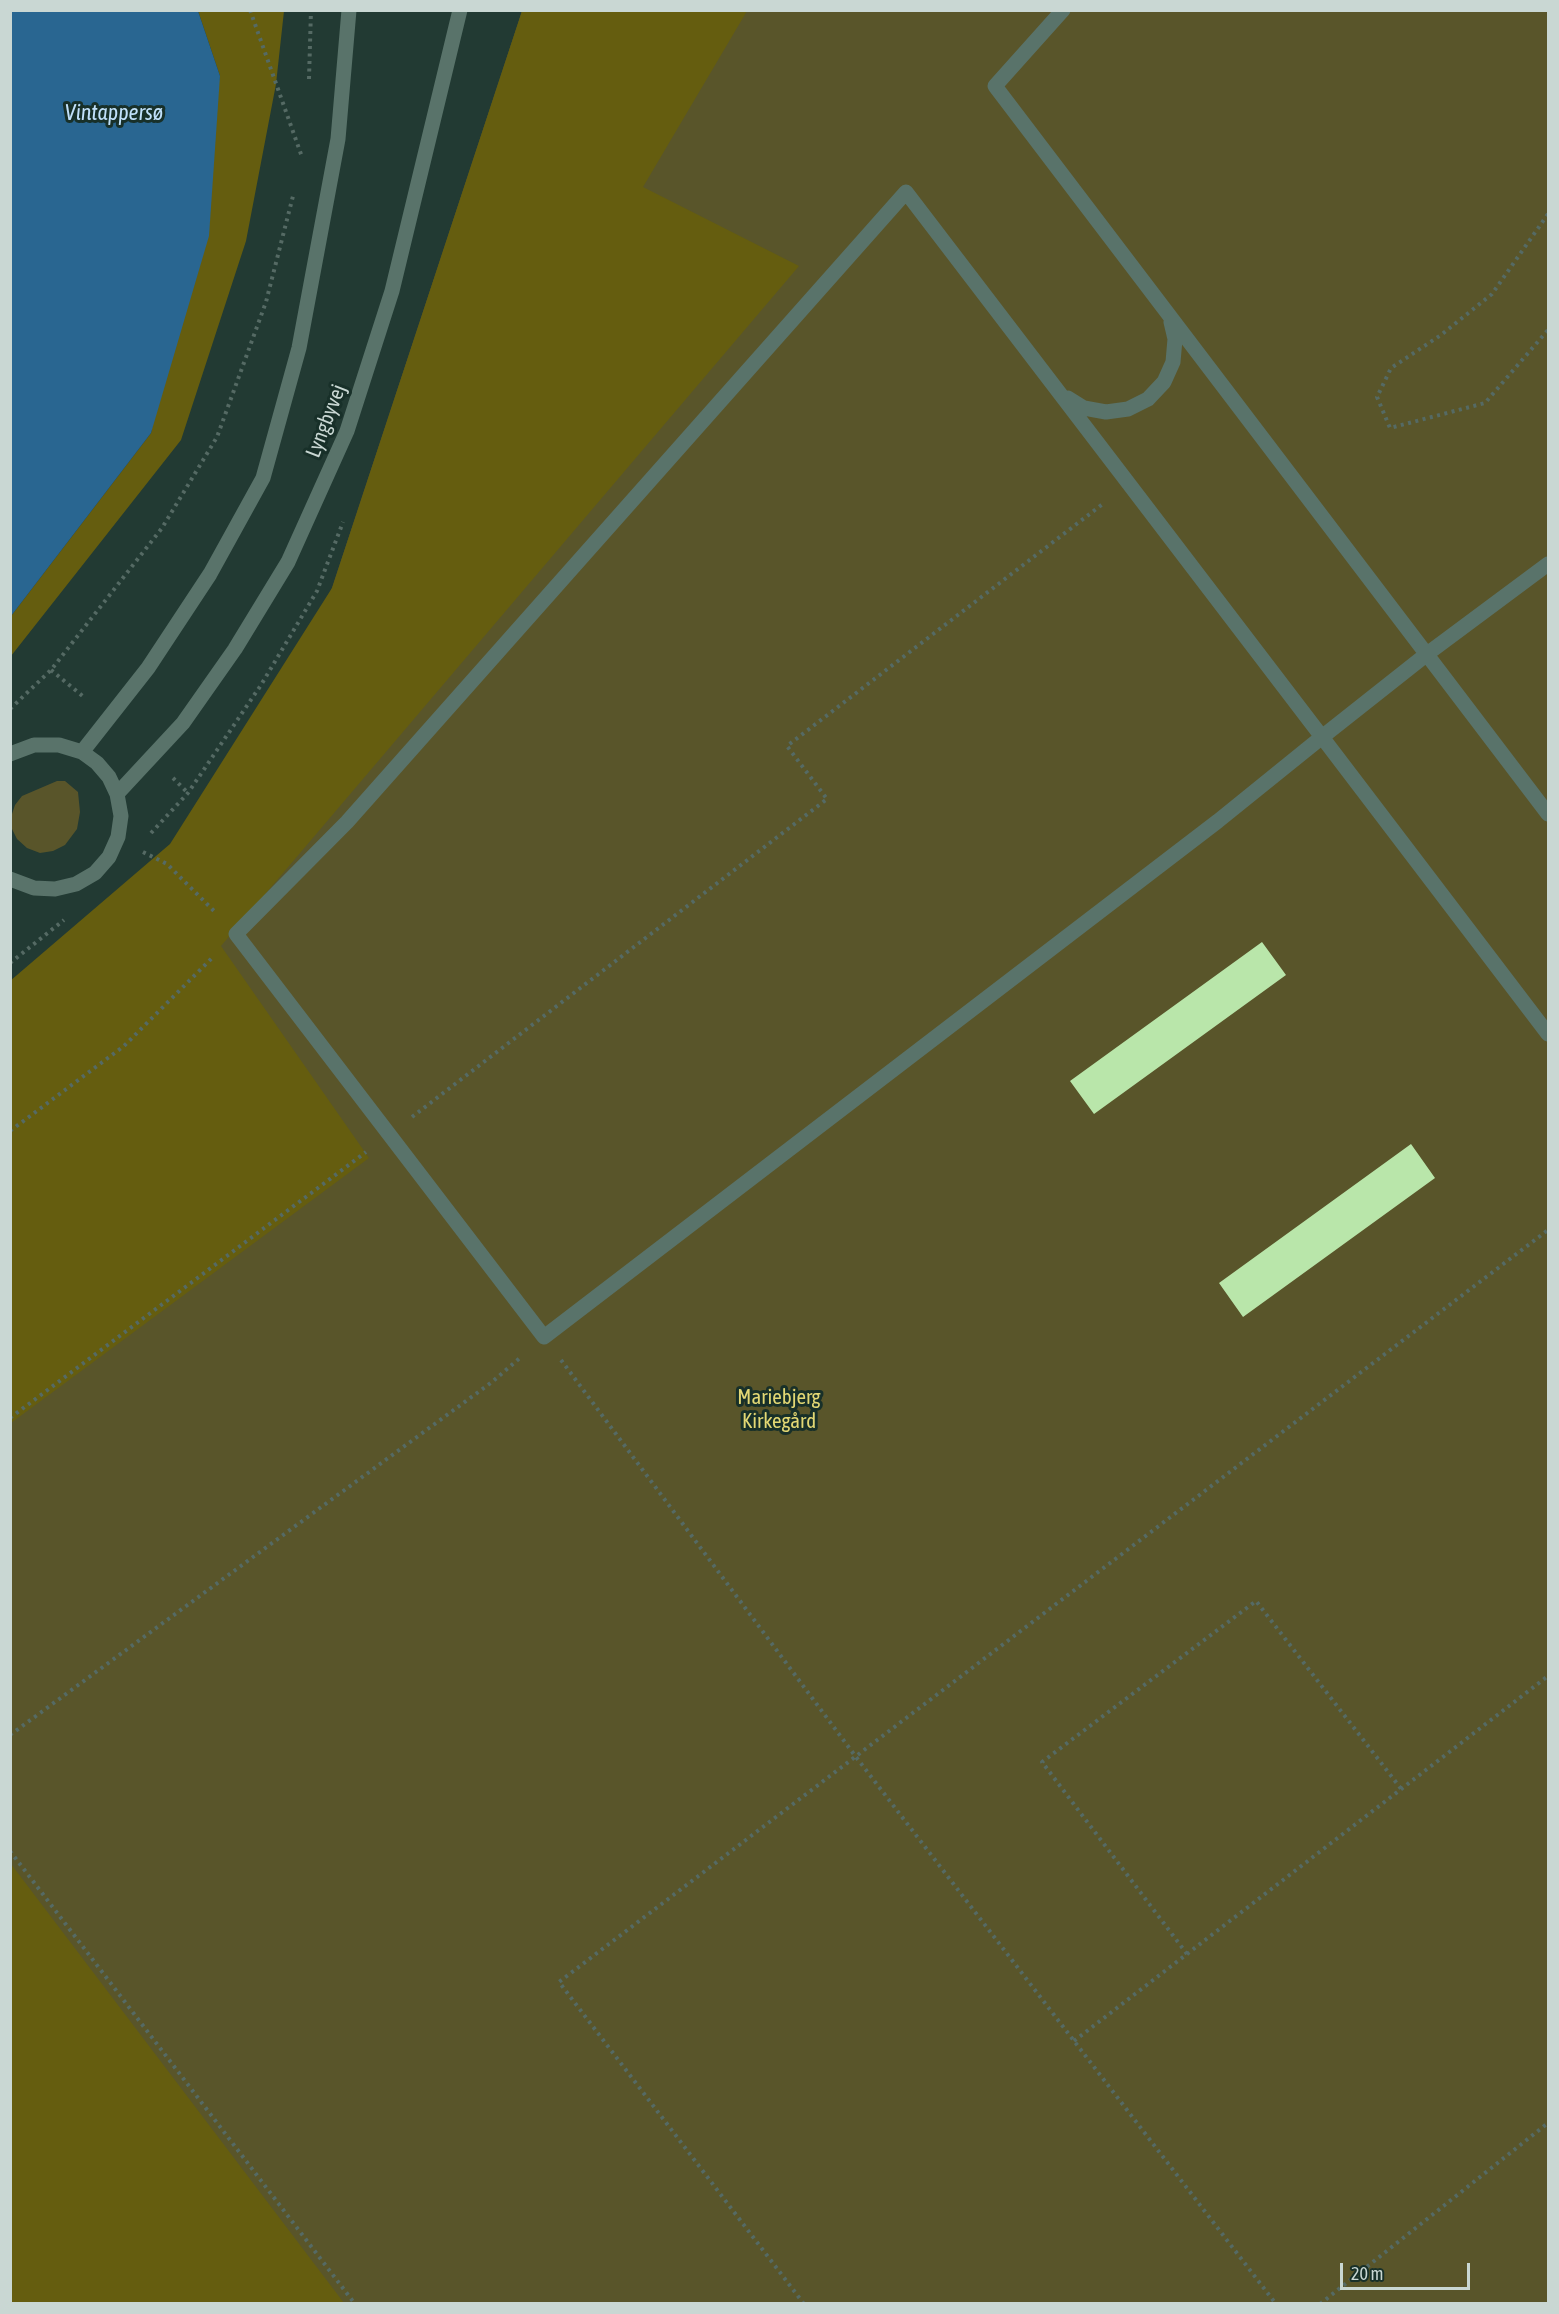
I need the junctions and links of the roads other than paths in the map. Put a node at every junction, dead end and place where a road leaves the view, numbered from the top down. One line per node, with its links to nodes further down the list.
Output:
1 (349, 10): 9 (street, Lyngbyvej)
2 (460, 10): 11 (street, Lyngbyvej)
3 (1063, 10): 4 (street)
4 (1157, 299): 5 (street); 7 (street)
5 (1049, 380): 8 (street); 8 (street)
6 (1548, 564): 7 (street)
7 (1426, 654): 8 (street); 12 (street)
8 (1322, 737): 14 (street)
9 (82, 752): 10 (street); 11 (street)
10 (10, 754)
11 (117, 794): 13 (street)
12 (1548, 814)
13 (11, 881)
14 (1548, 1034)

